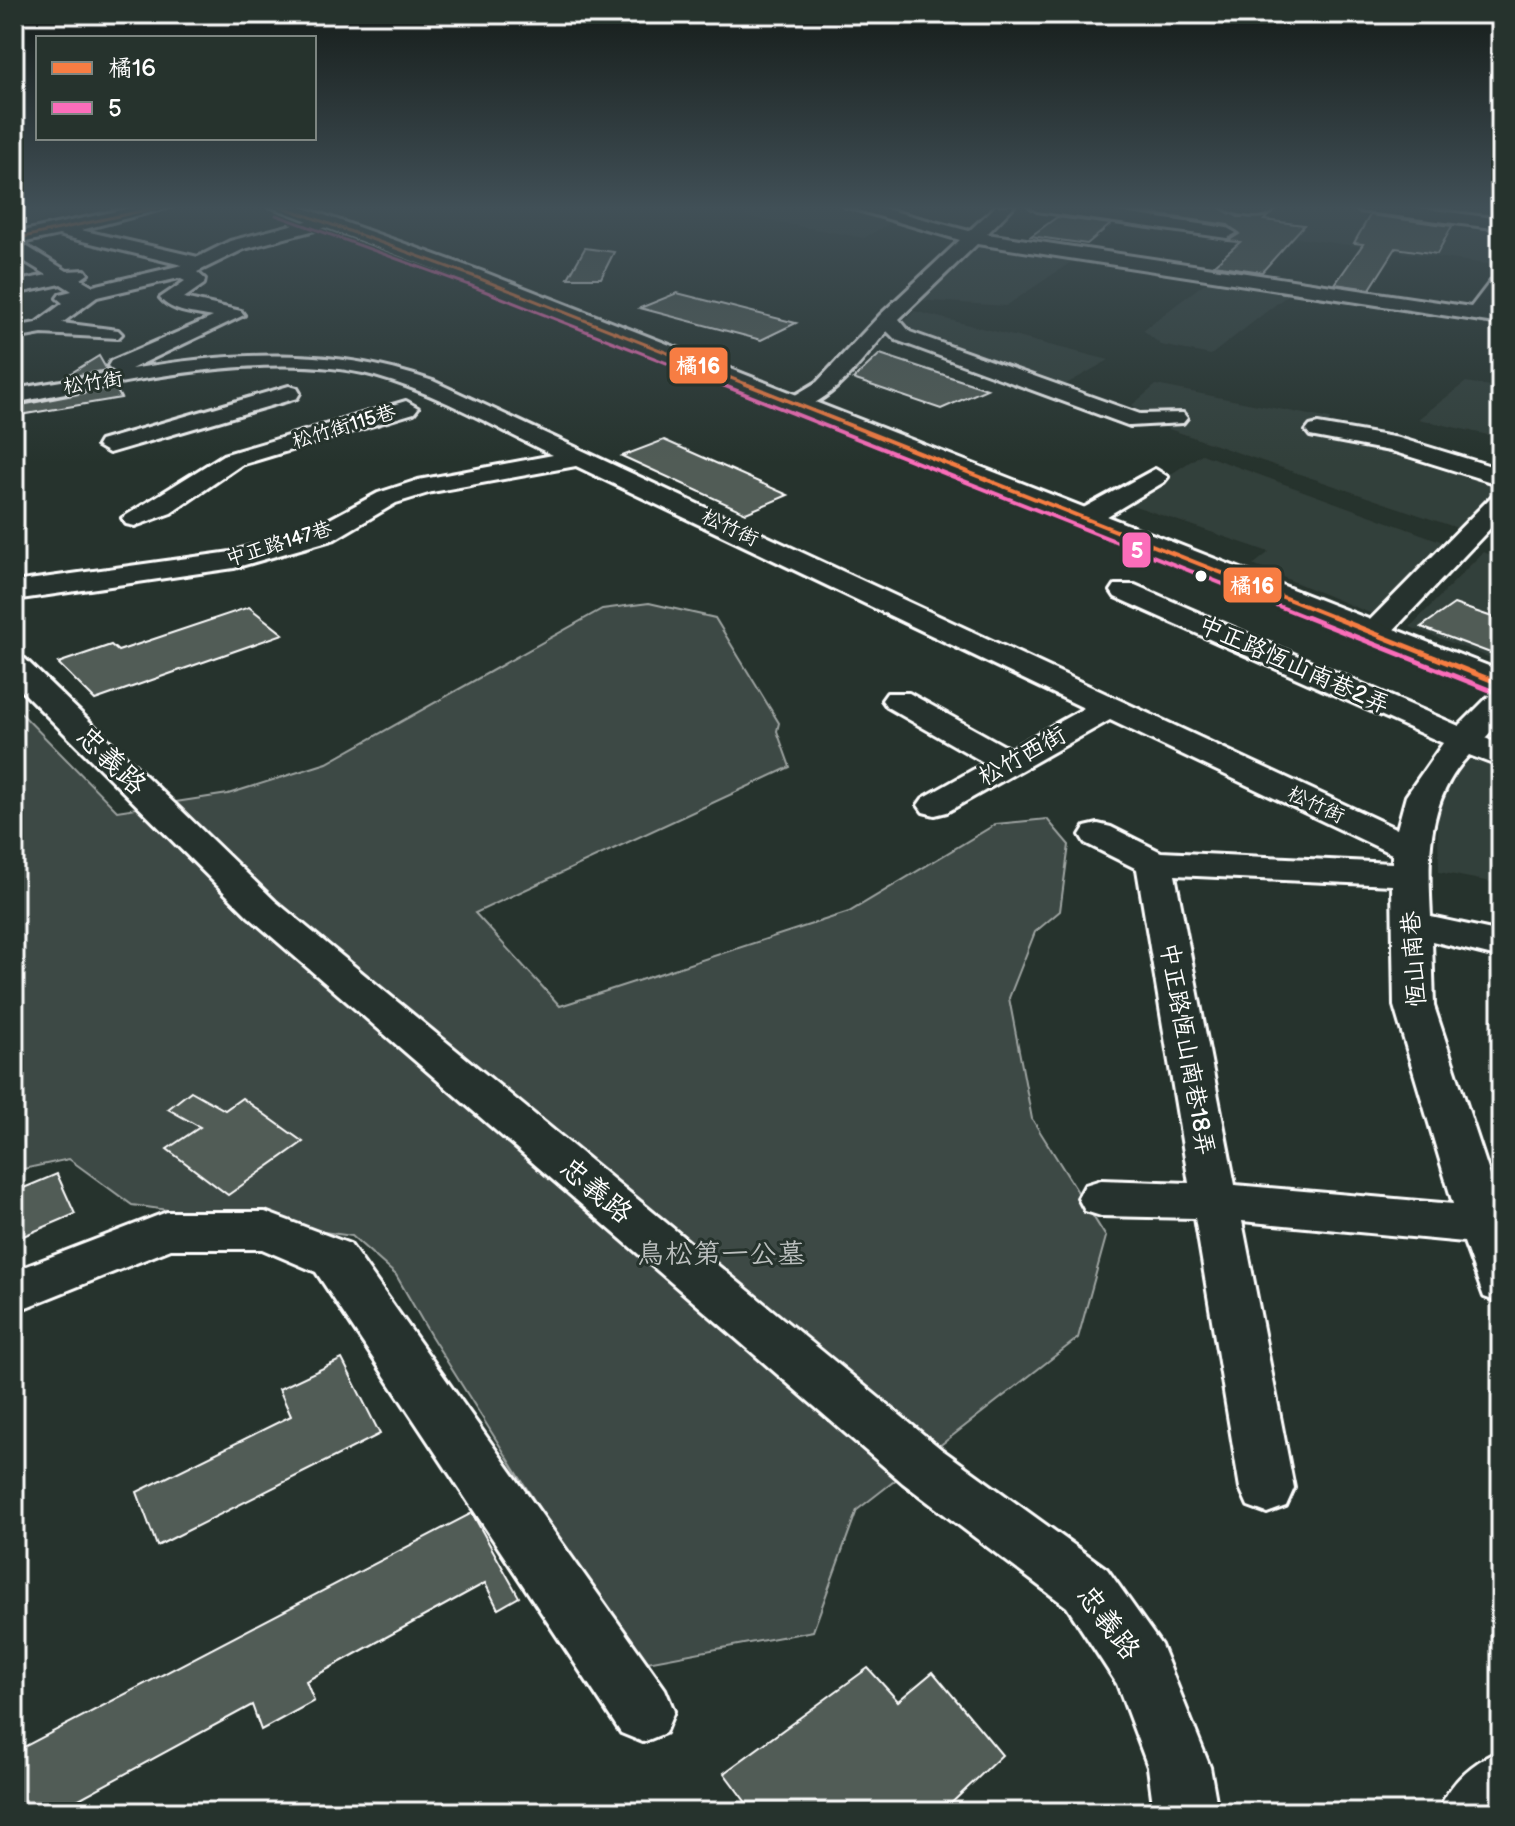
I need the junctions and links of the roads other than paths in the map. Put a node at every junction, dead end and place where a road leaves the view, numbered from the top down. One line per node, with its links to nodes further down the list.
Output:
1 (87, 291): 8 (street)
2 (97, 291): 8 (street)
3 (182, 291): 17 (street)
4 (511, 291): 20 (main road)
5 (917, 291): 12 (street)
6 (1326, 291): 10 (street)
7 (1494, 291): 10 (street)
8 (90, 293): 9 (street); 13 (street)
9 (45, 304)
10 (1477, 314): 11 (street)
11 (1501, 318)
12 (887, 319): 20 (street); 23 (street)
13 (42, 328): 14 (street); 15 (street)
14 (14, 333)
15 (111, 334)
16 (229, 365): 17 (street, 松竹街); 22 (street, 松竹街115巷); 27 (street, 松竹街)
17 (119, 379): 19 (street, 松竹街)
18 (289, 393): 22 (street)
19 (14, 396)
20 (794, 403): 33 (main road)
21 (406, 408): 25 (street, 松竹街115巷)
22 (226, 412): 25 (street, 松竹街115巷); 26 (street)
23 (1175, 418)
24 (1318, 431): 30 (street)
25 (283, 445): 28 (street, 松竹街115巷); 32 (street, 松竹街115巷)
26 (109, 446)
27 (581, 458): 34 (street, 中正路147巷); 41 (street, 松竹街)
28 (315, 464)
29 (1155, 477): 33 (street)
30 (1501, 477)
31 (1501, 502): 36 (street)
32 (135, 518)
33 (1085, 518): 36 (main road)
34 (14, 591)
35 (1125, 591): 42 (street, 中正路恆山南巷2弄)
36 (1374, 633): 38 (main road)
37 (14, 666): 59 (street, 忠義路)
38 (1501, 684)
39 (898, 700): 44 (street)
40 (1501, 702): 42 (street, 恆山南巷)
41 (1109, 707): 44 (street, 松竹西街); 47 (street, 松竹街)
42 (1464, 740): 43 (street, 中正路恆山南巷2弄); 47 (street, 恆山南巷)
43 (1501, 757)
44 (1010, 763): 45 (street, 松竹西街)
45 (935, 805)
46 (1098, 835): 48 (street)
47 (1410, 862): 48 (street); 49 (street, 恆山南巷)
48 (1154, 863): 52 (street, 中正路恆山南巷18弄)
49 (1410, 924): 50 (street); 53 (street, 恆山南巷)
50 (1501, 945)
51 (1101, 1198): 52 (street)
52 (1214, 1201): 53 (street); 56 (street, 中正路恆山南巷18弄)
53 (1482, 1225): 54 (street, 恆山南巷)
54 (1501, 1283)
55 (14, 1292): 57 (street)
56 (1267, 1488)
57 (643, 1711)
58 (1501, 1782): 60 (street)
59 (1186, 1812)
60 (1470, 1812)

